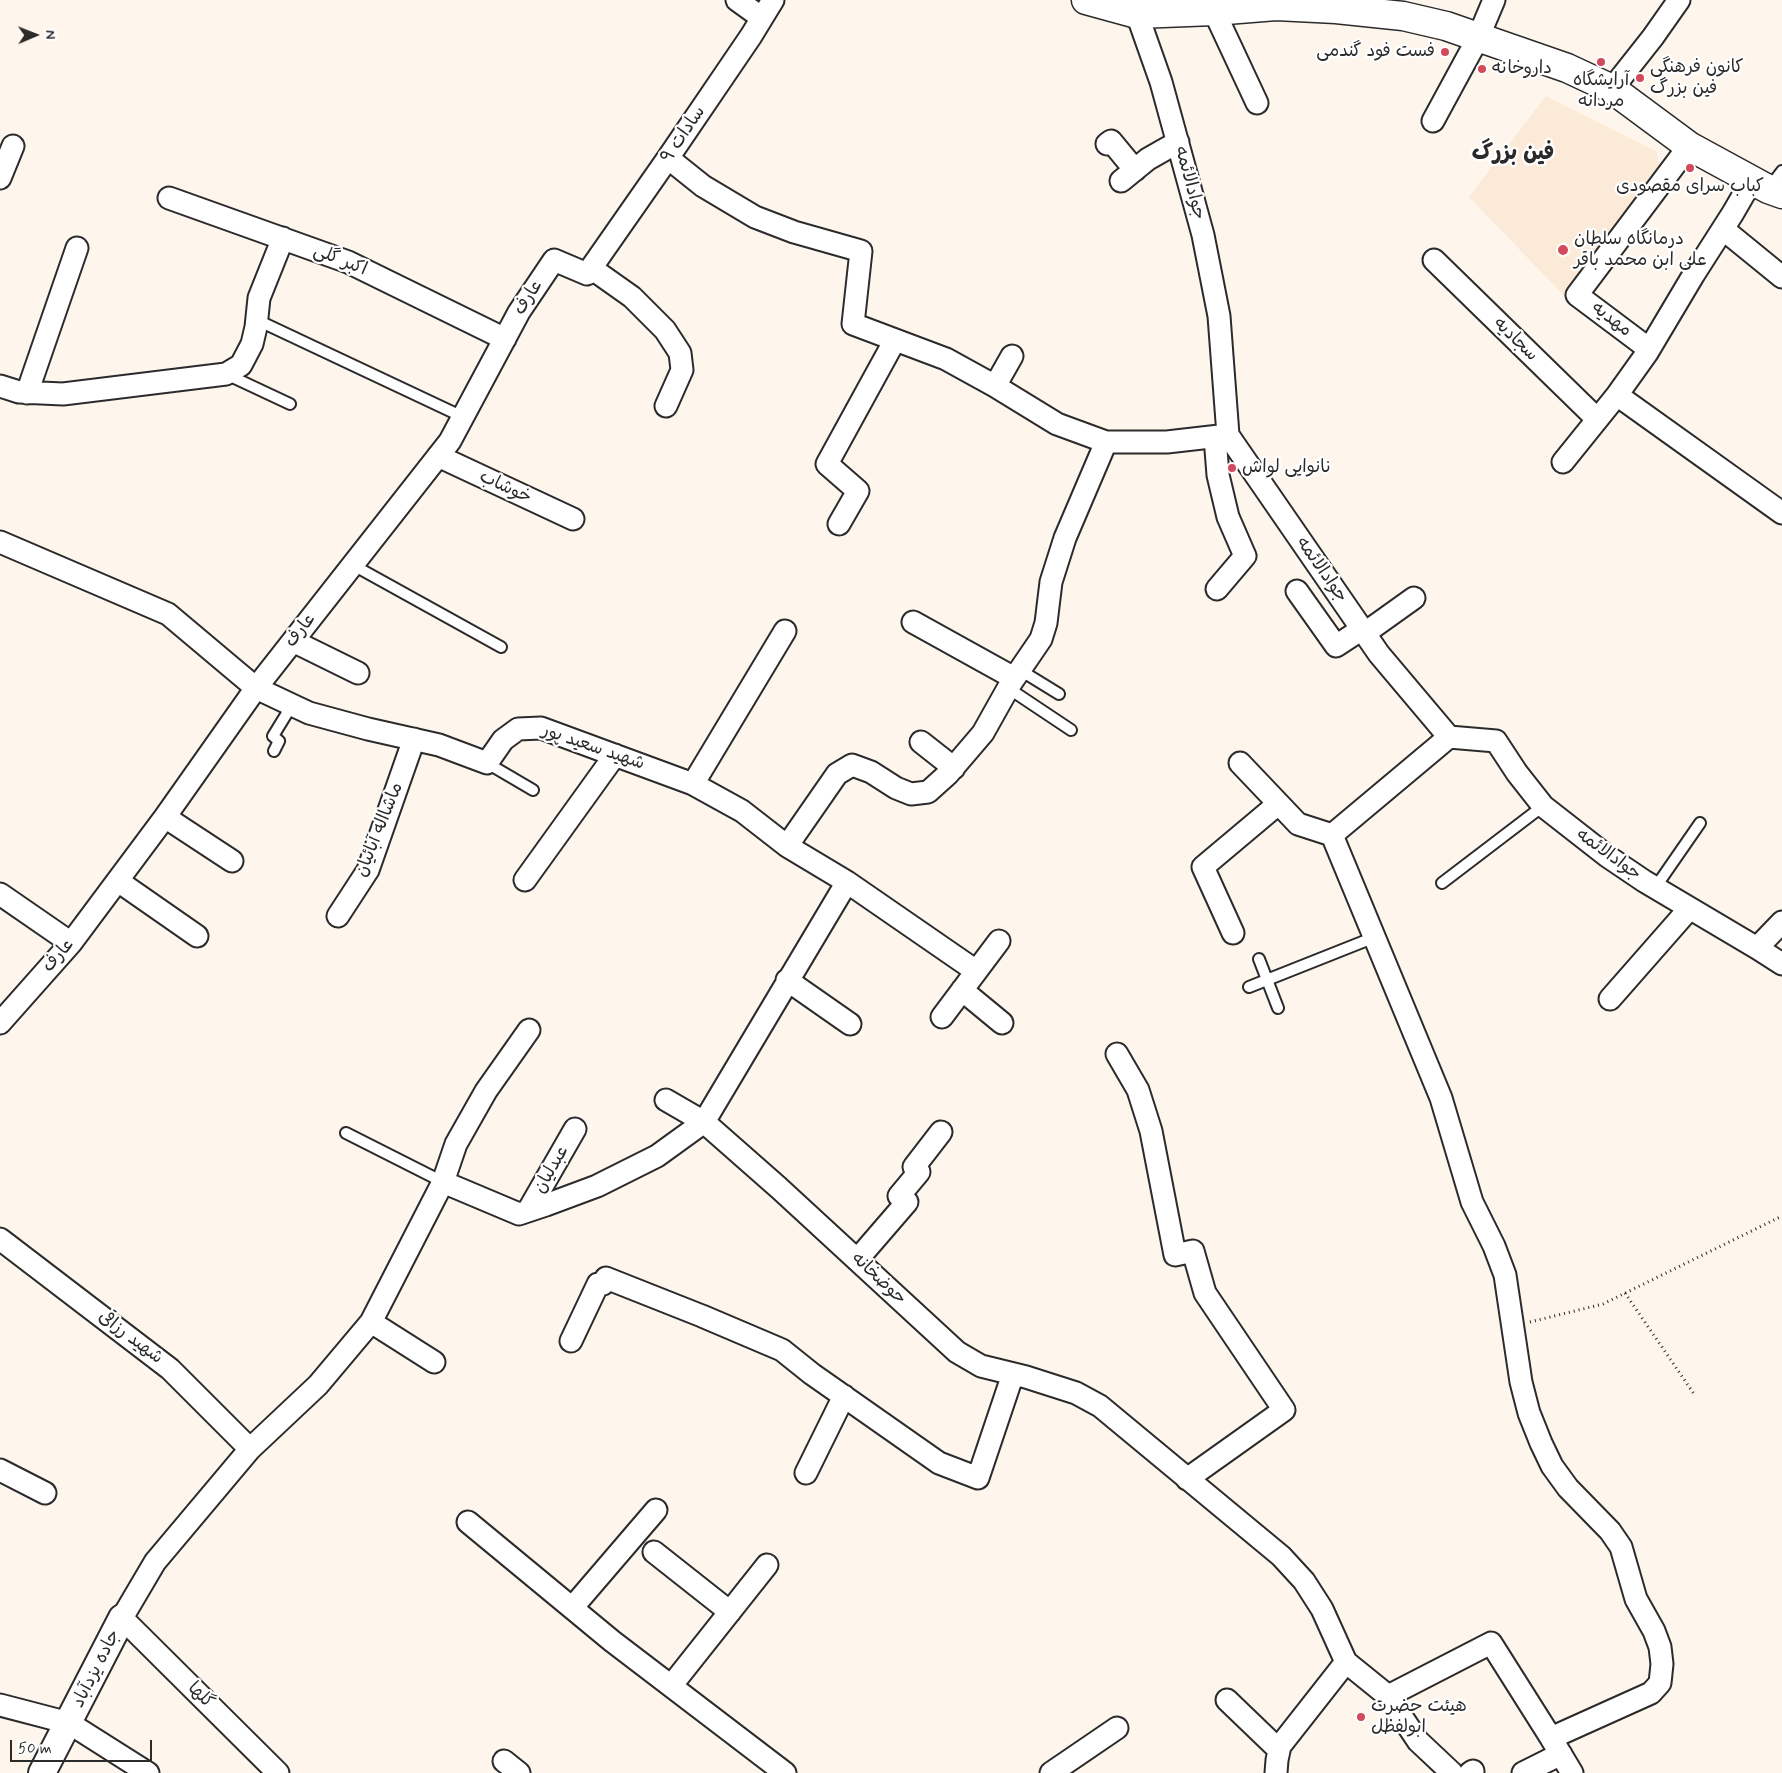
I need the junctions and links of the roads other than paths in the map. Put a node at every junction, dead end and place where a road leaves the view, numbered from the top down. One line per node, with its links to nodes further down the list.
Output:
1 (737, 0): 8 (street)
2 (773, 0): 8 (street, سادات ۹)
3 (1086, 0): 7 (main road)
4 (1494, 0): 9 (street)
5 (1679, 0): 10 (street)
6 (1225, 7): 7 (main road); 9 (main road); 11 (street)
7 (1137, 14): 13 (street, جوادالائمه)
8 (762, 18): 17 (street, سادات ۹)
9 (1478, 38): 10 (main road); 12 (street)
10 (1612, 88): 16 (main road)
11 (1257, 103)
12 (1434, 121)
13 (1178, 142): 14 (street); 41 (street, جوادالائمه)
14 (1107, 144)
15 (13, 146): 18 (street)
16 (1689, 146): 19 (main road); 30 (street, مهدیه)
17 (668, 158): 25 (street, سادات ۹); 29 (street)
18 (0, 178)
19 (1771, 183): 21 (street)
20 (169, 198): 22 (street, اکبر گلی)
21 (1723, 229): 26 (street); 30 (street)
22 (283, 238): 27 (street); 28 (street, اکبر گلی)
23 (77, 248): 35 (street)
24 (1434, 260): 40 (street, سجادیه)
25 (591, 268): 28 (street, عارف); 38 (street)
26 (1782, 277)
27 (257, 320): 32 (street); 39 (lane)
28 (505, 339): 39 (street, عارف)
29 (895, 340): 34 (street); 47 (street)
30 (1650, 349): 36 (street)
31 (1012, 356): 34 (street)
32 (226, 374): 35 (street); 37 (lane)
33 (0, 386): 35 (street)
34 (995, 386): 42 (street)
35 (27, 393)
36 (1617, 395): 40 (street); 45 (street)
37 (290, 404)
38 (666, 406)
39 (463, 417): 43 (street, عارف)
40 (1597, 419): 44 (street)
41 (1221, 436): 42 (street); 50 (street); 55 (street, جوادالائمه)
42 (1106, 442): 59 (street)
43 (438, 456): 46 (street, خوشاب); 49 (street, عارف)
44 (1563, 462)
45 (1782, 513)
46 (573, 519)
47 (839, 524)
48 (0, 542): 60 (street)
49 (353, 565): 56 (street, عارف); 57 (lane)
50 (1217, 589)
51 (1297, 591): 55 (street)
52 (1414, 598): 55 (street)
53 (912, 622): 59 (street)
54 (785, 631): 72 (street)
55 (1363, 631): 64 (street, جوادالائمه)
56 (293, 642): 58 (street); 60 (street, عارف)
57 (500, 647)
58 (358, 673)
59 (1014, 679): 61 (lane); 63 (lane); 71 (street)
60 (256, 688): 62 (street); 76 (street, عارف)
61 (1059, 694)
62 (292, 705): 65 (street); 67 (lane)
63 (1072, 730)
64 (1449, 737): 75 (street, جوادالائمه); 78 (street)
65 (414, 739): 69 (street); 88 (street, ماشااله آبائیان)
66 (921, 742): 71 (street)
67 (274, 751)
68 (615, 755): 69 (street, شهید سعید پور); 72 (street, شهید سعید پور); 81 (street)
69 (487, 763): 73 (lane)
70 (1240, 763): 74 (street)
71 (954, 768): 79 (street)
72 (693, 784): 79 (street, شهید سعید پور)
73 (533, 790)
74 (1278, 804): 78 (street); 90 (street)
75 (1543, 806): 84 (lane); 85 (street, جوادالائمه)
76 (165, 817): 80 (street); 82 (street, عارف)
77 (1700, 823): 85 (lane)
78 (1332, 835): 92 (street)
79 (787, 846): 83 (street, شهید سعید پور)
80 (232, 861)
81 (525, 880)
82 (118, 881): 91 (street); 94 (street, عارف)
83 (847, 882): 98 (street, شهید سعید پور); 99 (street)
84 (1442, 883)
85 (1655, 888): 87 (street, جوادالائمه)
86 (0, 894): 94 (street)
87 (1689, 909): 95 (street, جوادالائمه); 103 (street)
88 (338, 916)
89 (1782, 922): 95 (street)
90 (1233, 933)
91 (197, 936)
92 (1375, 937): 100 (lane); 144 (street)
93 (999, 941): 98 (street)
94 (71, 943): 106 (street, عارف)
95 (1757, 948): 97 (street, جوادالائمه)
96 (1259, 959): 100 (lane)
97 (1782, 964)
98 (976, 971): 102 (street)
99 (787, 980): 108 (street); 112 (street)
100 (1268, 980): 101 (lane); 104 (lane)
101 (1249, 987)
102 (962, 990): 105 (street); 107 (street)
103 (1610, 999)
104 (1278, 1008)
105 (942, 1017)
106 (0, 1022)
107 (1002, 1023)
108 (850, 1024)
109 (529, 1030): 116 (street)
110 (1117, 1054): 128 (street)
111 (666, 1100): 112 (street, حوضخانه)
112 (704, 1122): 117 (street); 119 (street, حوضخانه)
113 (575, 1129): 117 (street, عبدلیان)
114 (941, 1132): 119 (street)
115 (346, 1133): 116 (lane)
116 (443, 1182): 117 (street); 120 (street)
117 (528, 1211)
118 (0, 1239): 125 (street, شهید رزاقی)
119 (857, 1260): 123 (street, حوضخانه)
120 (371, 1322): 122 (street); 125 (street)
121 (571, 1341): 124 (street)
122 (434, 1362)
123 (1013, 1374): 124 (street); 128 (street, حوضخانه)
124 (844, 1396): 127 (street)
125 (250, 1449): 136 (street)
126 (0, 1470): 129 (street)
127 (806, 1473)
128 (1187, 1479): 137 (street, حوضخانه)
129 (45, 1492)
130 (656, 1510): 134 (street)
131 (468, 1522): 134 (street)
132 (654, 1552): 135 (street)
133 (768, 1565): 135 (street)
134 (572, 1608): 138 (street)
135 (730, 1612): 138 (street)
136 (122, 1618): 142 (street, جاده یزدآباد); 148 (street, گلها)
137 (1346, 1662): 139 (street); 145 (street)
138 (671, 1686): 149 (street)
139 (1388, 1696): 144 (street); 152 (street)
140 (1228, 1700): 145 (street)
141 (0, 1705): 142 (street)
142 (69, 1723): 146 (street, جاده یزدآباد); 147 (street)
143 (1117, 1728): 150 (street)
144 (1556, 1746): 153 (street); 154 (street)
145 (1279, 1750): 151 (street)
146 (42, 1773)
147 (148, 1773)
148 (278, 1773)
149 (785, 1773)
150 (1051, 1773)
151 (1276, 1773)
152 (1452, 1773)
153 (1523, 1773)
154 (1572, 1773)

